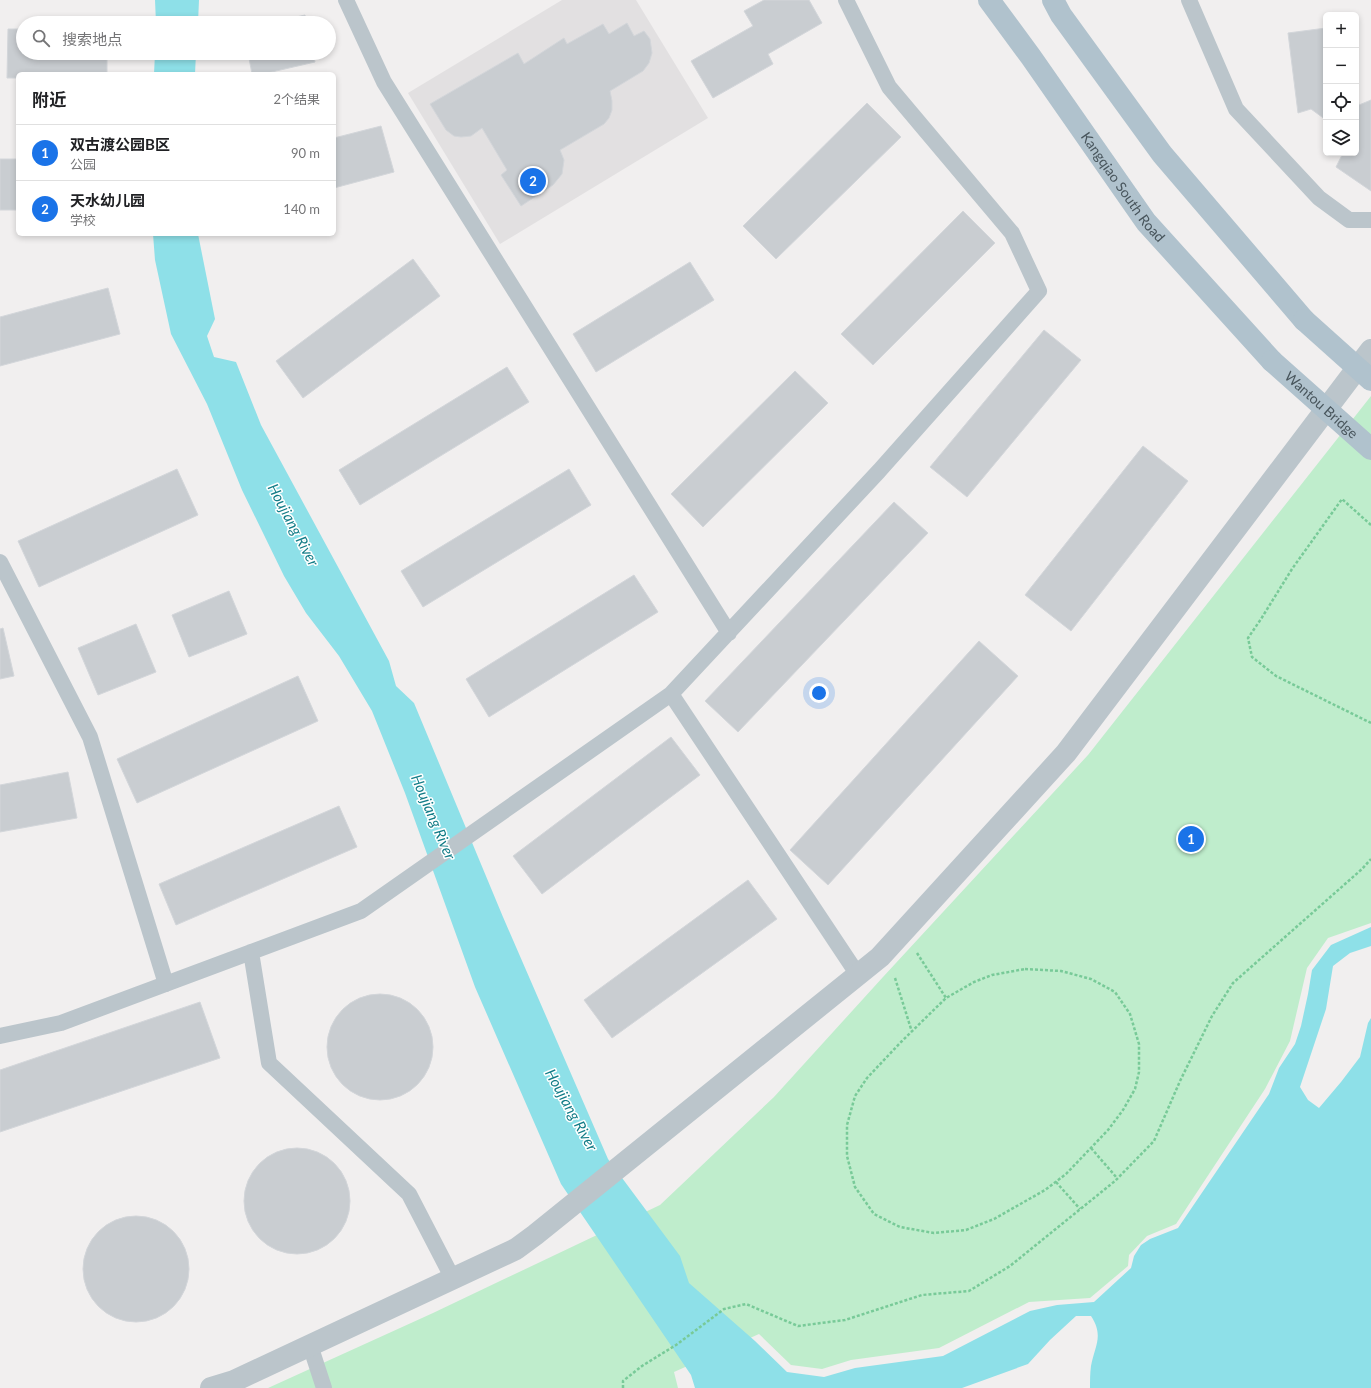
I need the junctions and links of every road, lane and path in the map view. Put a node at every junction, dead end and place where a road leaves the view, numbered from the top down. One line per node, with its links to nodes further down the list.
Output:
1 (346, 0): 13 (lane)
2 (846, 0): 13 (lane)
3 (989, 0): 8 (main road, Kangqiao South Road)
4 (1053, 0): 9 (main road, bridge)
5 (1190, 0): 6 (lane)
6 (1371, 220)
7 (1371, 350): 17 (street)
8 (1272, 361): 10 (main road, Wantou Bridge, bridge)
9 (1371, 380)
10 (1371, 449)
11 (1371, 525): 15 (path)
12 (0, 562): 21 (lane)
13 (729, 632): 14 (lane)
14 (671, 694): 19 (lane); 20 (lane)
15 (1371, 723)
16 (1371, 859): 26 (path)
17 (903, 931): 18 (street); 22 (path)
18 (886, 951): 20 (street); 23 (path)
19 (251, 952): 21 (lane); 29 (lane)
20 (858, 975): 29 (street)
21 (166, 984): 24 (lane)
22 (946, 998): 23 (path); 25 (path)
23 (912, 1032): 27 (path)
24 (0, 1036)
25 (1091, 1148): 26 (path); 27 (path)
26 (1117, 1178): 28 (path)
27 (1056, 1182): 28 (path)
28 (1080, 1209): 33 (path)
29 (453, 1278): 30 (street)
30 (310, 1345): 31 (street); 32 (lane)
31 (211, 1388)
32 (324, 1388)
33 (622, 1388)

